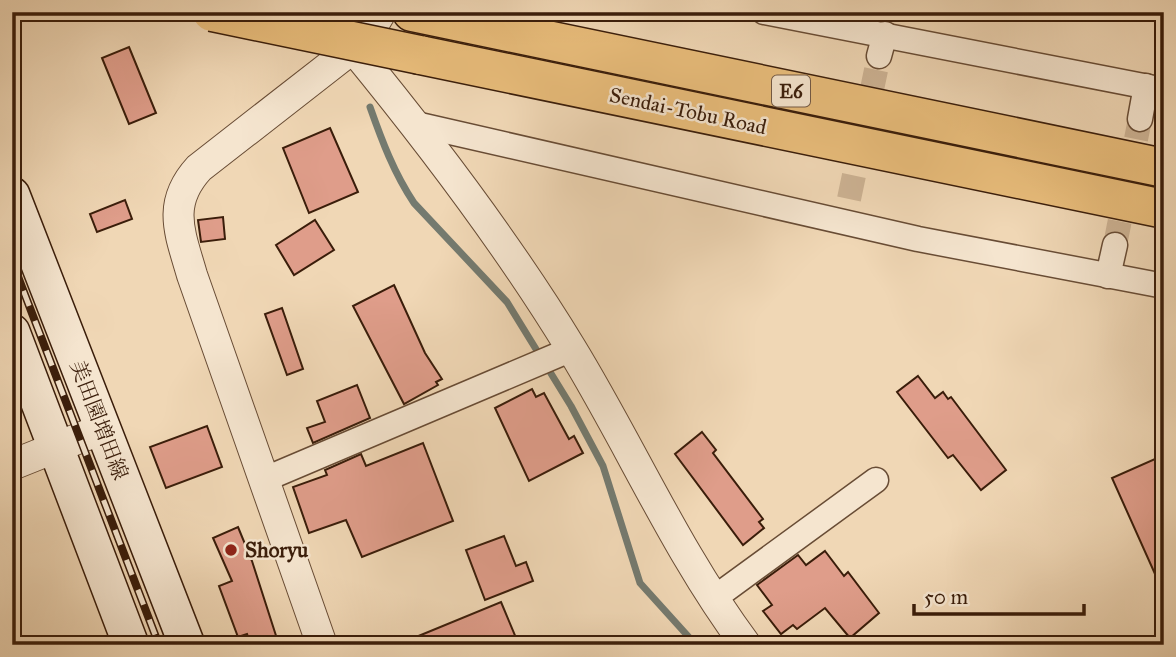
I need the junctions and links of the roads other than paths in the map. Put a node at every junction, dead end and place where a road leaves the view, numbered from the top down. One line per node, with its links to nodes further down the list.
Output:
1 (212, 12): 11 (highway, Sendai-Tobu Road / E6, bridge)
2 (381, 12): 5 (street)
3 (764, 12): 6 (street)
4 (416, 13): 9 (highway, Sendai-Tobu Road / E6)
5 (353, 48): 8 (street); 20 (street)
6 (1155, 88): 7 (street)
7 (1140, 119)
8 (411, 123): 13 (street); 16 (street)
9 (1164, 168)
10 (12, 195): 17 (main road, 美田園増田線)
11 (1164, 209)
12 (1115, 245): 13 (street)
13 (1108, 276): 14 (street)
14 (1164, 286)
15 (12, 332): 18 (main road)
16 (563, 353): 20 (street); 22 (street)
17 (102, 429): 18 (street); 24 (main road, 美田園増田線)
18 (57, 448): 19 (street); 23 (main road)
19 (12, 465)
20 (263, 480): 25 (street)
21 (876, 480): 22 (street)
22 (713, 599): 26 (street)
23 (131, 645)
24 (187, 645)
25 (322, 645)
26 (746, 645)

